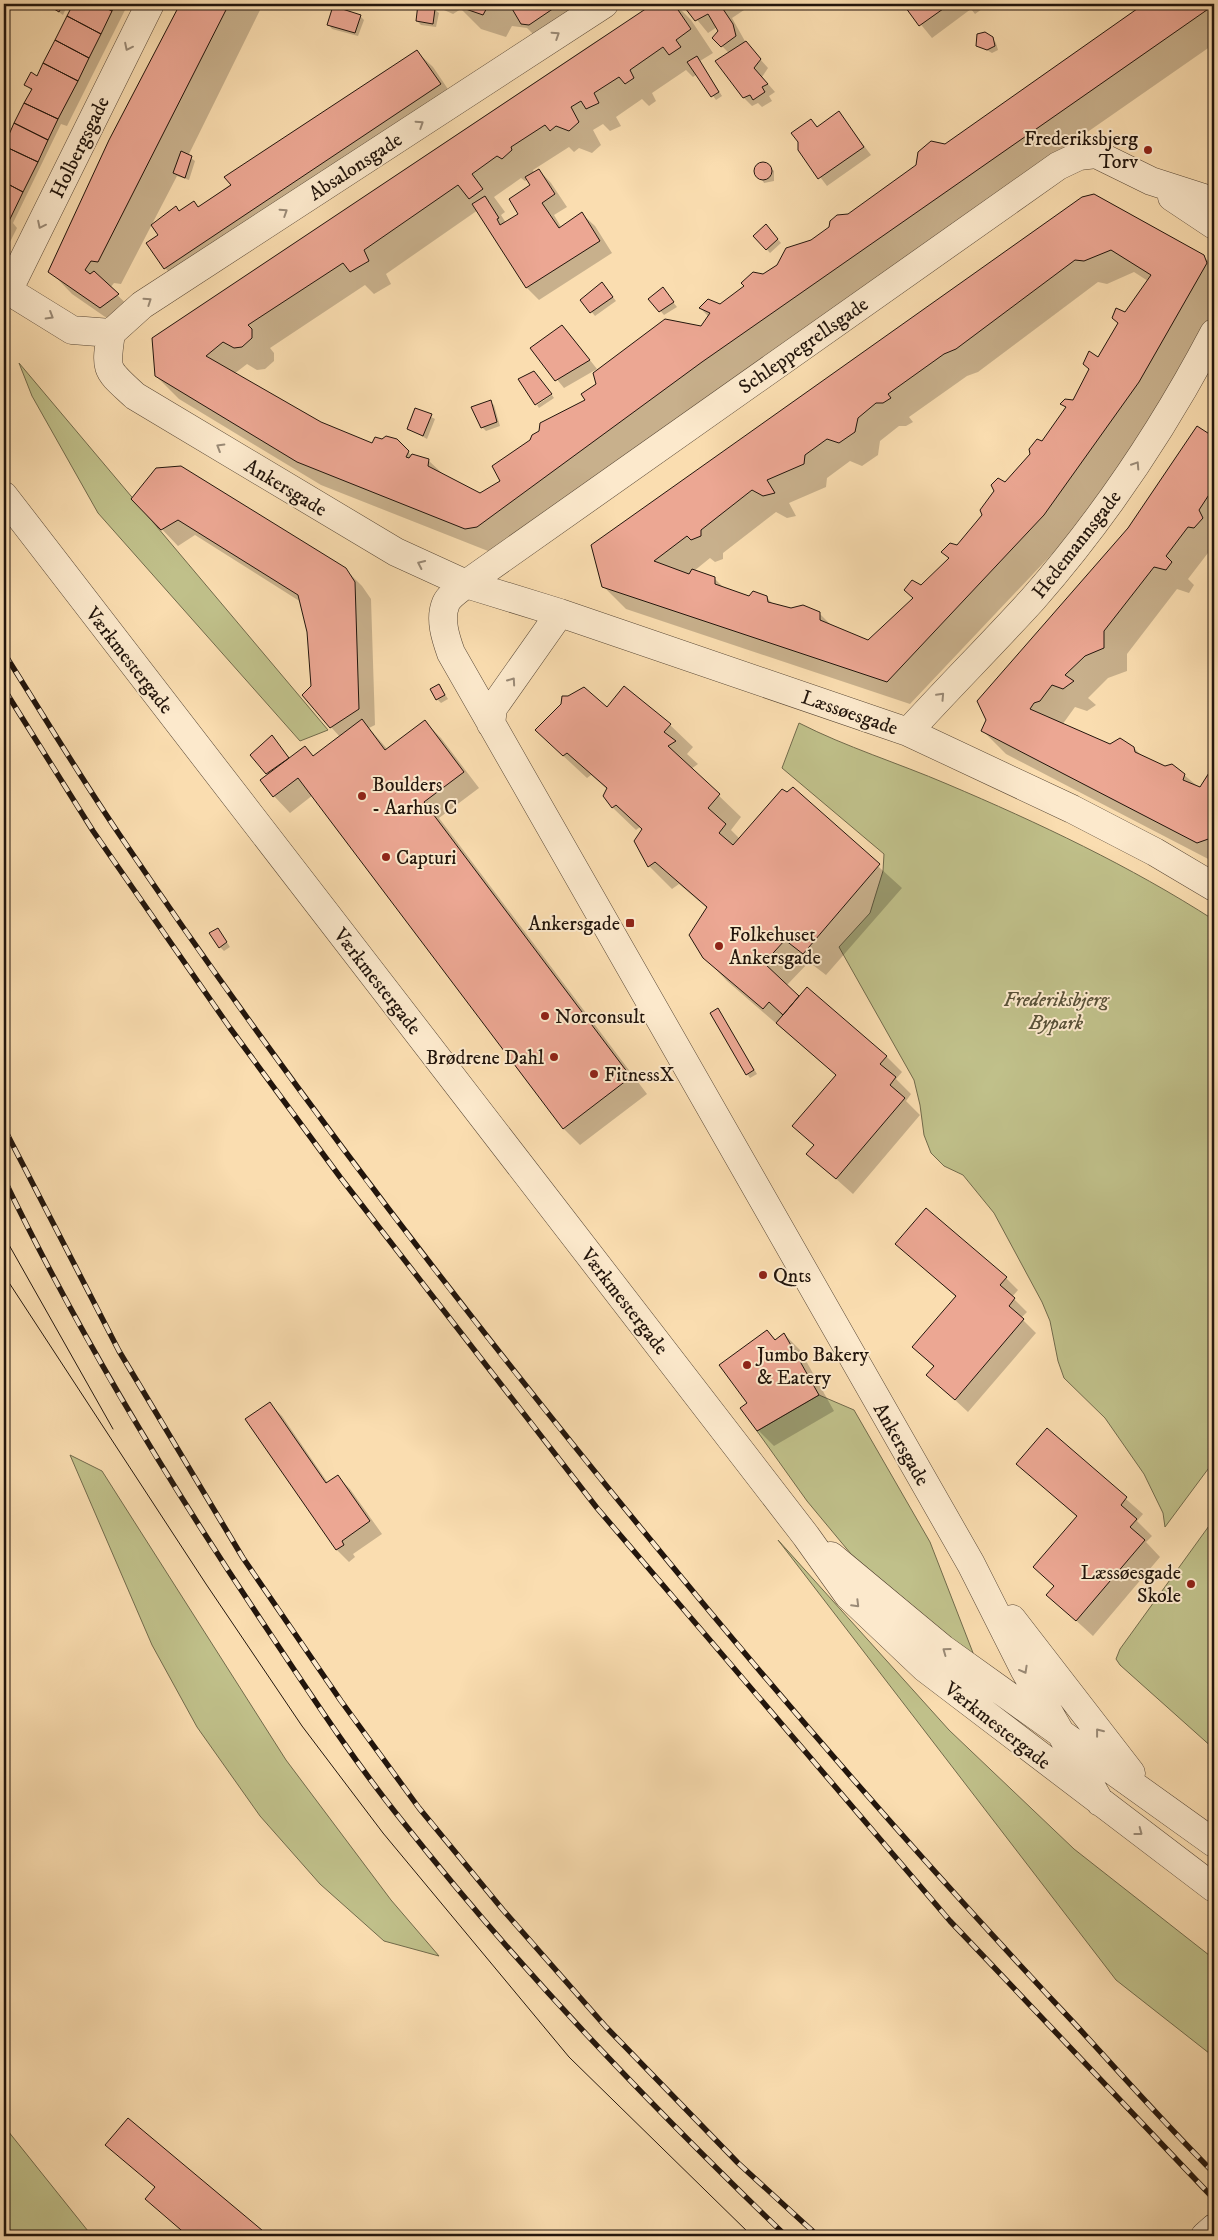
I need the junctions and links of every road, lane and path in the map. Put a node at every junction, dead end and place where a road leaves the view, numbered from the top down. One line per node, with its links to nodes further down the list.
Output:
1 (150, 4): 6 (street, Holbergsgade, one-way to 6)
2 (604, 4): 7 (street, Absalonsgade, one-way to 2)
3 (1151, 180): 4 (street); 5 (street); 10 (street, Schleppegrellsgade)
4 (1214, 200)
5 (1214, 225)
6 (6, 289): 7 (street, one-way to 7)
7 (111, 333): 10 (street, Ankersgade, one-way to 7)
8 (1214, 333): 13 (street, Hedemannsgade, one-way to 8)
9 (4, 496): 15 (street, Værkmestergade)
10 (466, 584): 11 (street, Læssøesgade); 12 (street, Ankersgade)
11 (560, 613): 12 (street, one-way to 11); 13 (street, Læssøesgade)
12 (491, 724): 16 (street, Ankersgade)
13 (908, 732): 14 (street, Læssøesgade)
14 (1214, 887)
15 (806, 1536): 17 (street, Værkmestergade, one-way to 15); 19 (street, Værkmestergade, one-way to 19)
16 (970, 1564): 17 (street, Ankersgade, one-way to 17); 18 (street, Ankersgade, one-way to 16)
17 (1063, 1736): 18 (street, Værkmestergade); 19 (street, Ankersgade)
18 (1150, 1798): 20 (street, Værkmestergade)
19 (1100, 1802): 21 (street, Værkmestergade, one-way to 21)
20 (1214, 1844)
21 (1214, 1888)
22 (1214, 2228): 23 (street)
23 (1205, 2236)

